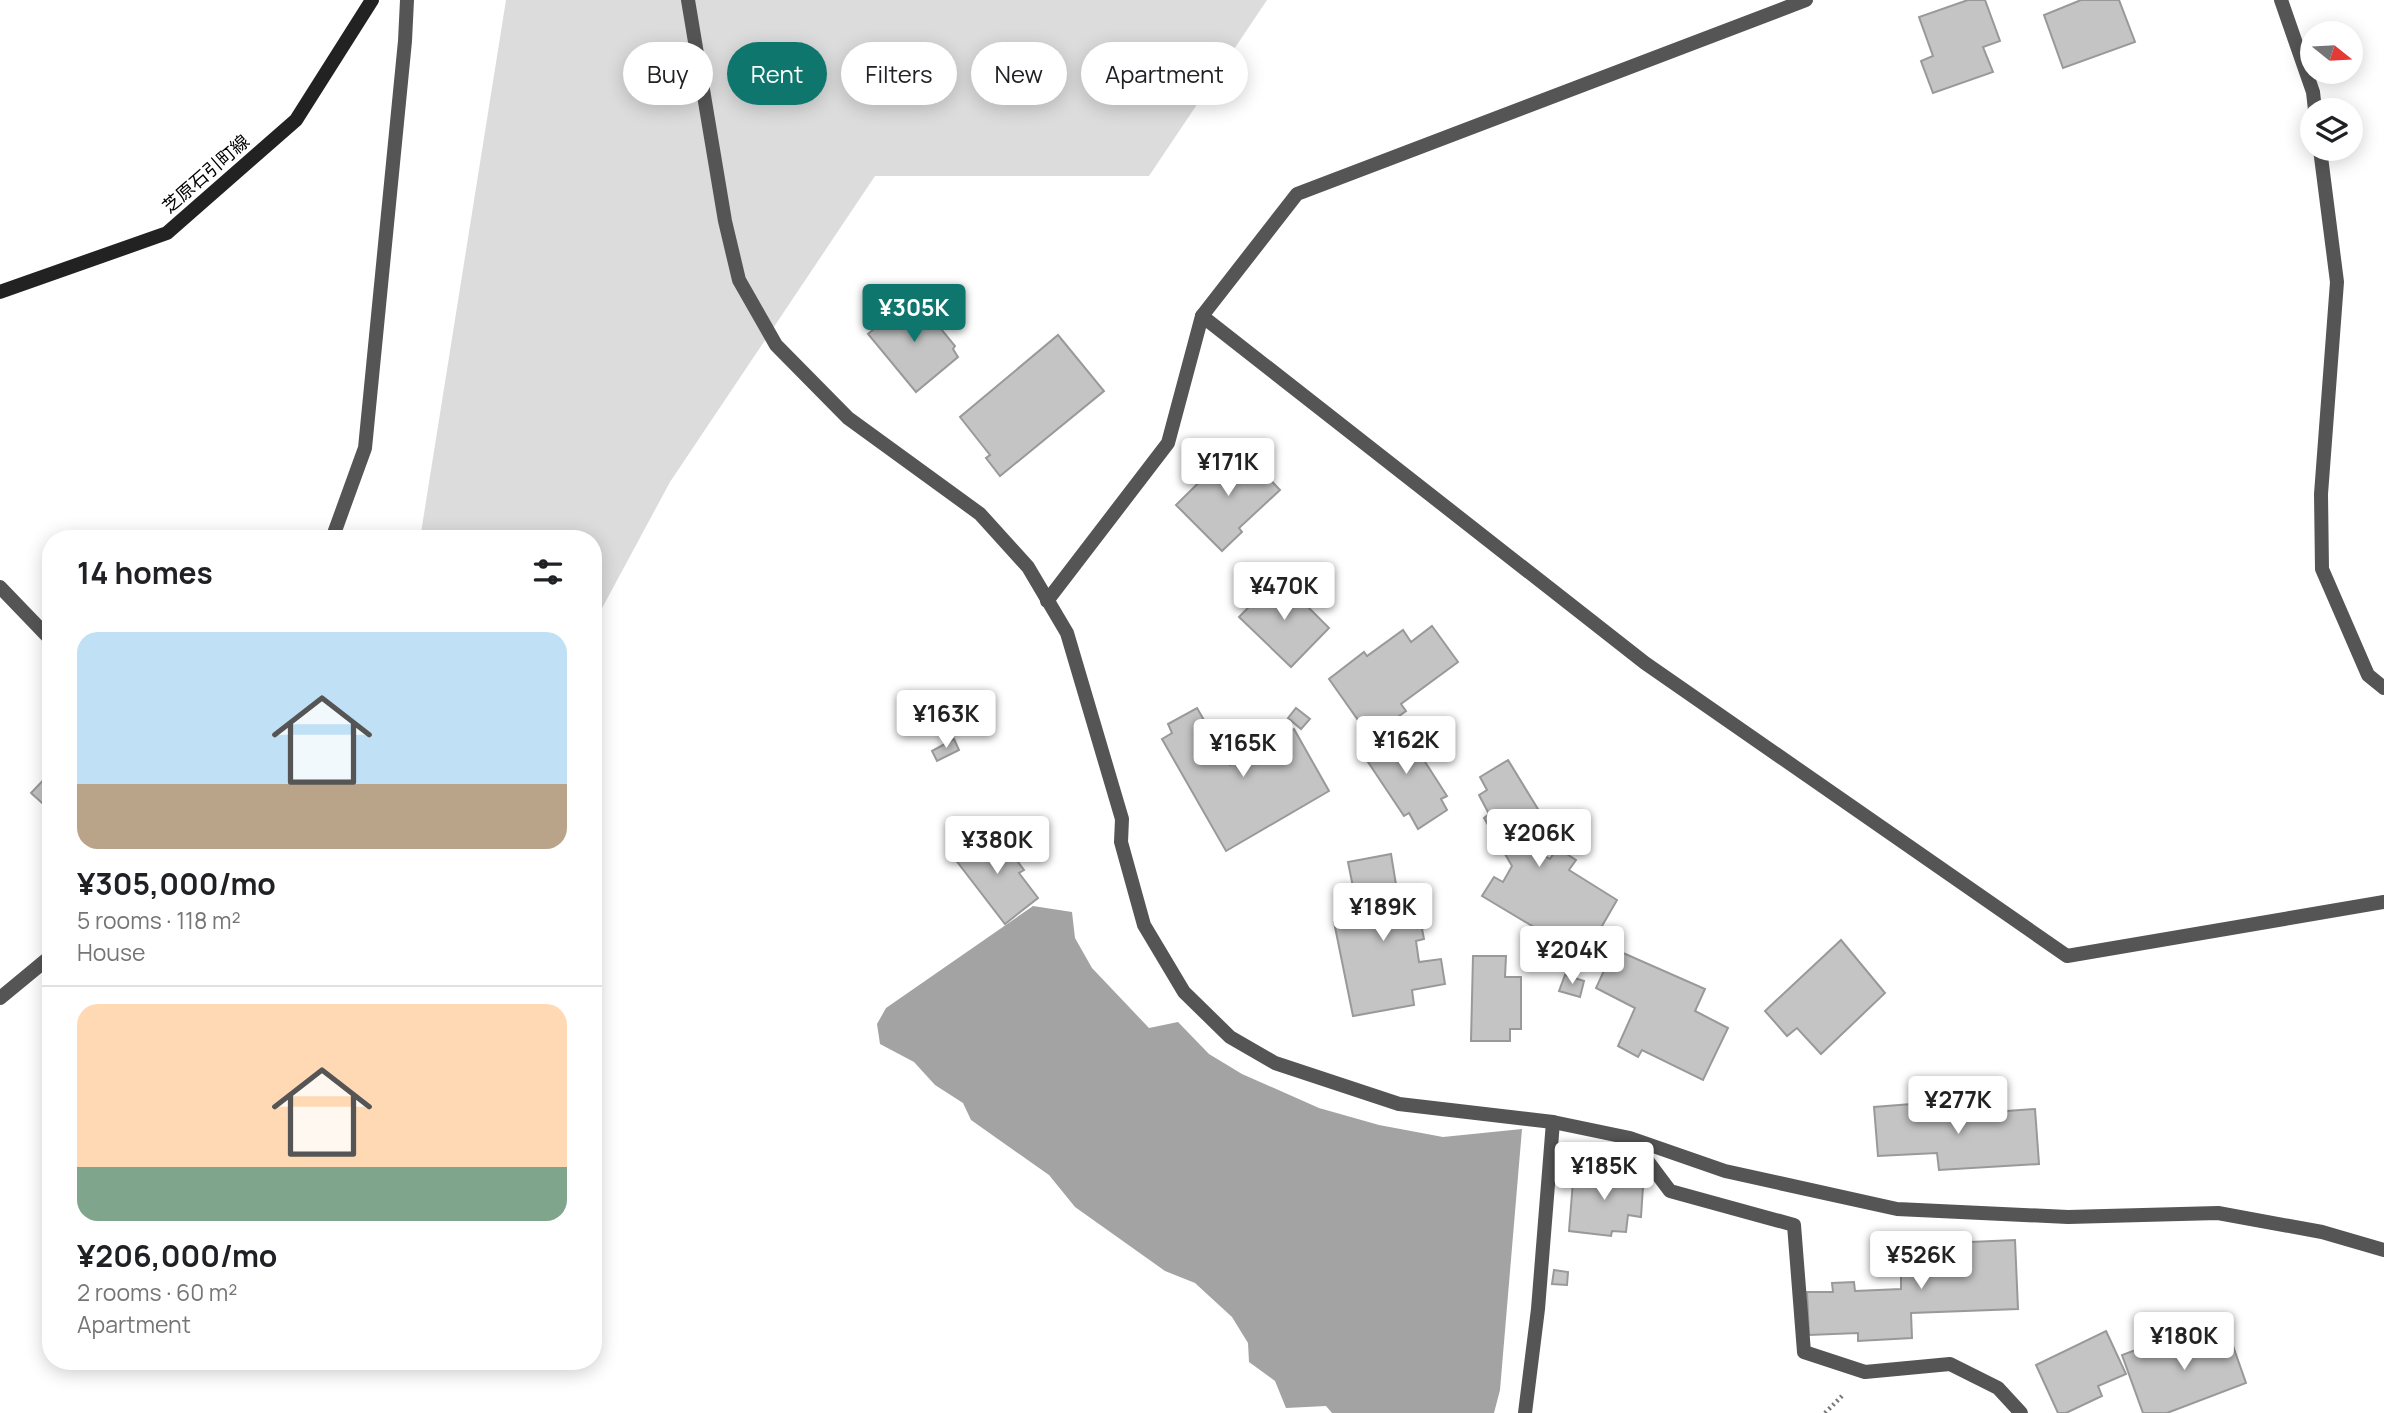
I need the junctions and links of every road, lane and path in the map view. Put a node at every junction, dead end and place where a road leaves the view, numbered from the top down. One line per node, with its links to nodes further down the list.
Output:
1 (372, 0): 8 (main road, 芝原石引町線)
2 (407, 0): 10 (street)
3 (688, 0): 12 (street)
4 (1806, 0): 9 (street)
5 (2281, 0): 6 (street)
6 (2314, 98)
7 (2322, 161): 14 (street)
8 (0, 292)
9 (1202, 316): 12 (street); 15 (street)
10 (335, 530)
11 (0, 587): 13 (street)
12 (1047, 601): 18 (street)
13 (42, 631)
14 (2384, 688)
15 (2384, 902)
16 (42, 963): 17 (street)
17 (0, 998)
18 (1553, 1122): 19 (street); 21 (street)
19 (1630, 1138): 20 (street); 22 (street)
20 (2384, 1250)
21 (1525, 1413)
22 (2021, 1413)

